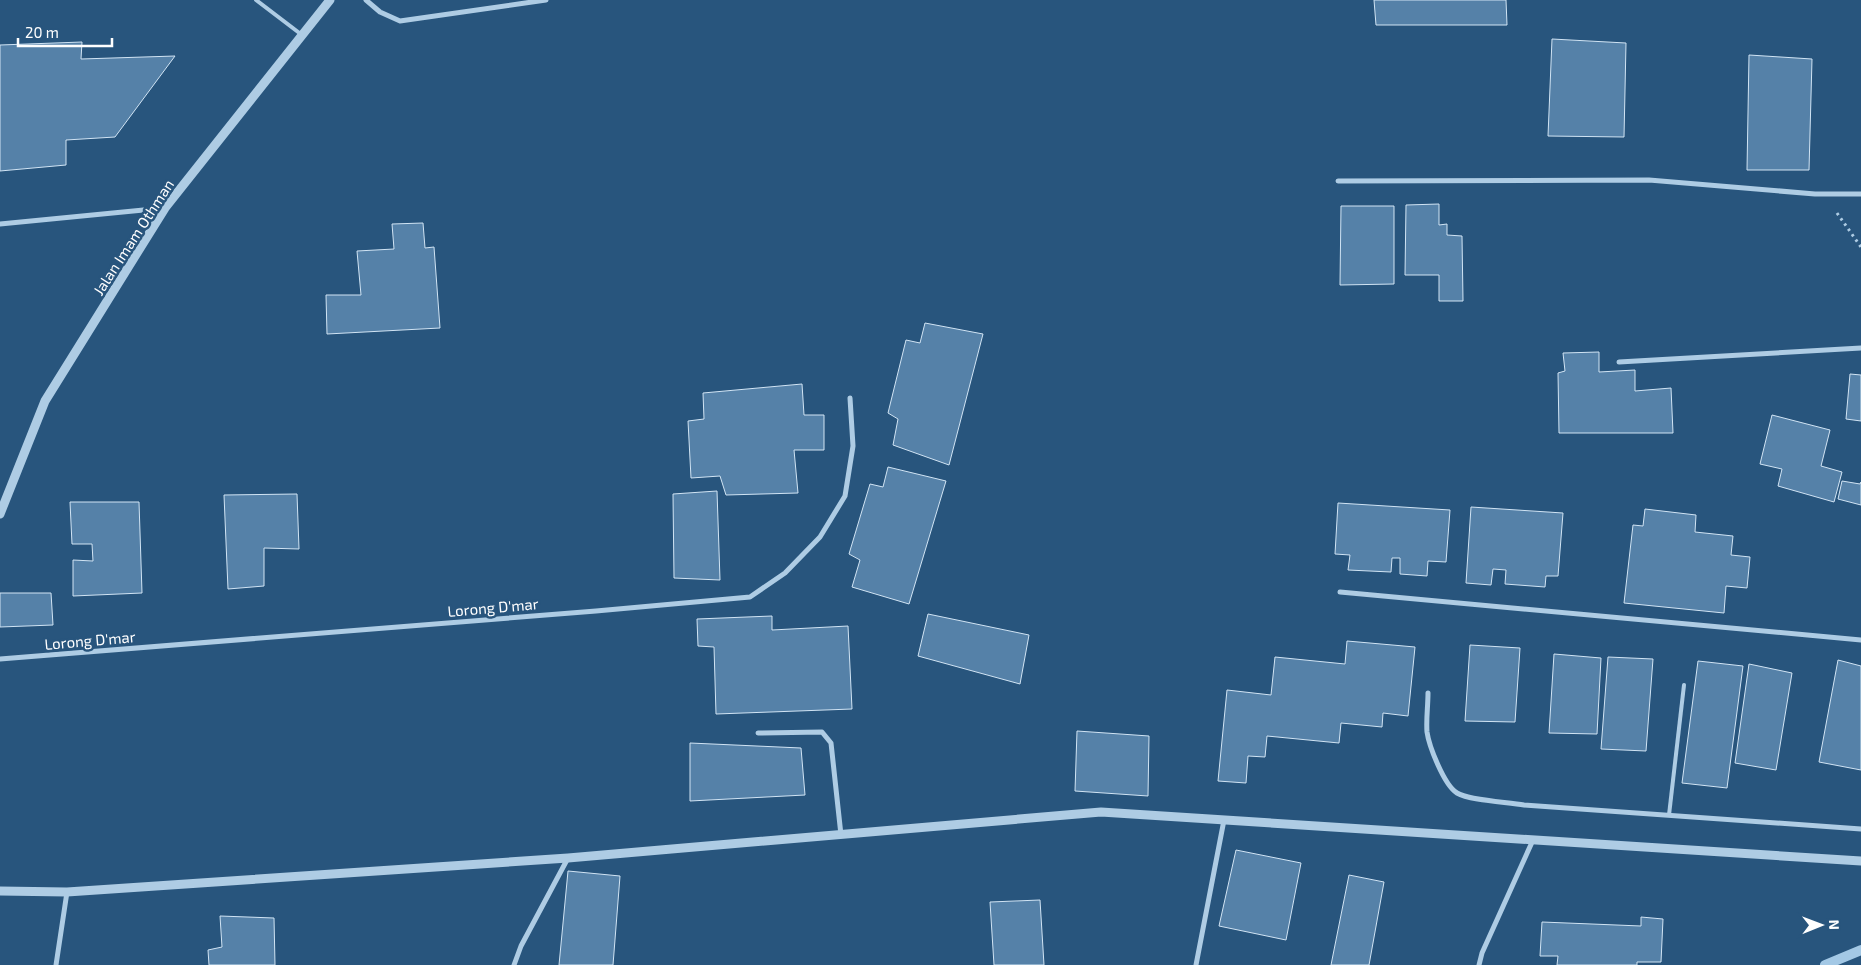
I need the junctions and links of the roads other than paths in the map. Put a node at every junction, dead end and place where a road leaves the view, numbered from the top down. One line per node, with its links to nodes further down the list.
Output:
1 (256, 0): 5 (lane)
2 (330, 0): 5 (street, Jalan Imam Othman)
3 (366, 0): 4 (street)
4 (546, 0)
5 (302, 35): 8 (street, Jalan Imam Othman)
6 (1338, 181): 7 (street)
7 (1861, 194)
8 (165, 208): 9 (street); 13 (street, Jalan Imam Othman)
9 (0, 224)
10 (1861, 348): 11 (street)
11 (1619, 362)
12 (850, 398): 16 (street, Lorong D'mar)
13 (0, 514)
14 (1340, 592): 15 (street)
15 (1861, 640)
16 (0, 659)
17 (1684, 685): 20 (lane)
18 (1428, 693): 20 (street)
19 (758, 733): 23 (street)
20 (1669, 815): 22 (street)
21 (1224, 820): 23 (street); 24 (street); 31 (street)
22 (1861, 828)
23 (841, 835): 25 (street)
24 (1533, 840): 26 (street); 32 (street)
25 (568, 858): 28 (street); 30 (street)
26 (1861, 861)
27 (0, 891): 28 (street)
28 (67, 892): 29 (street)
29 (56, 965)
30 (514, 965)
31 (1196, 965)
32 (1479, 965)

